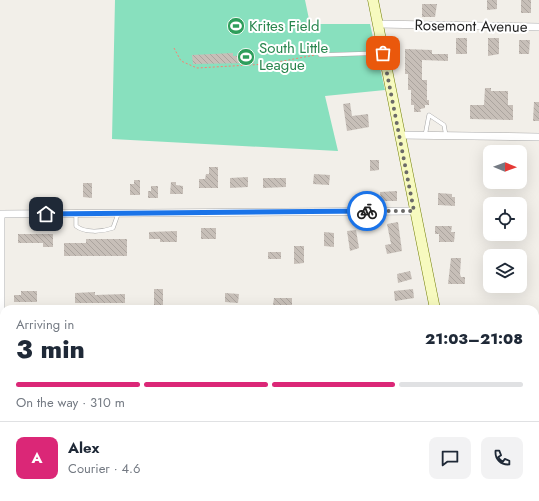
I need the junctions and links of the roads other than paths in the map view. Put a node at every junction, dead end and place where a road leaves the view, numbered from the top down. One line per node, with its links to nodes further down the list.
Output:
1 (373, 0): 2 (main road)
2 (378, 24): 3 (street, Rosemont Avenue); 4 (main road)
3 (539, 27)
4 (383, 53): 5 (lane); 6 (main road)
5 (320, 55)
6 (399, 135): 7 (street); 10 (main road)
7 (425, 136): 8 (street); 8 (lane)
8 (446, 136): 9 (street)
9 (539, 137)
10 (414, 211): 12 (street); 14 (main road)
11 (76, 213): 12 (street); 12 (lane); 13 (street)
12 (118, 213)
13 (0, 214): 15 (street)
14 (434, 305)
15 (0, 320)

